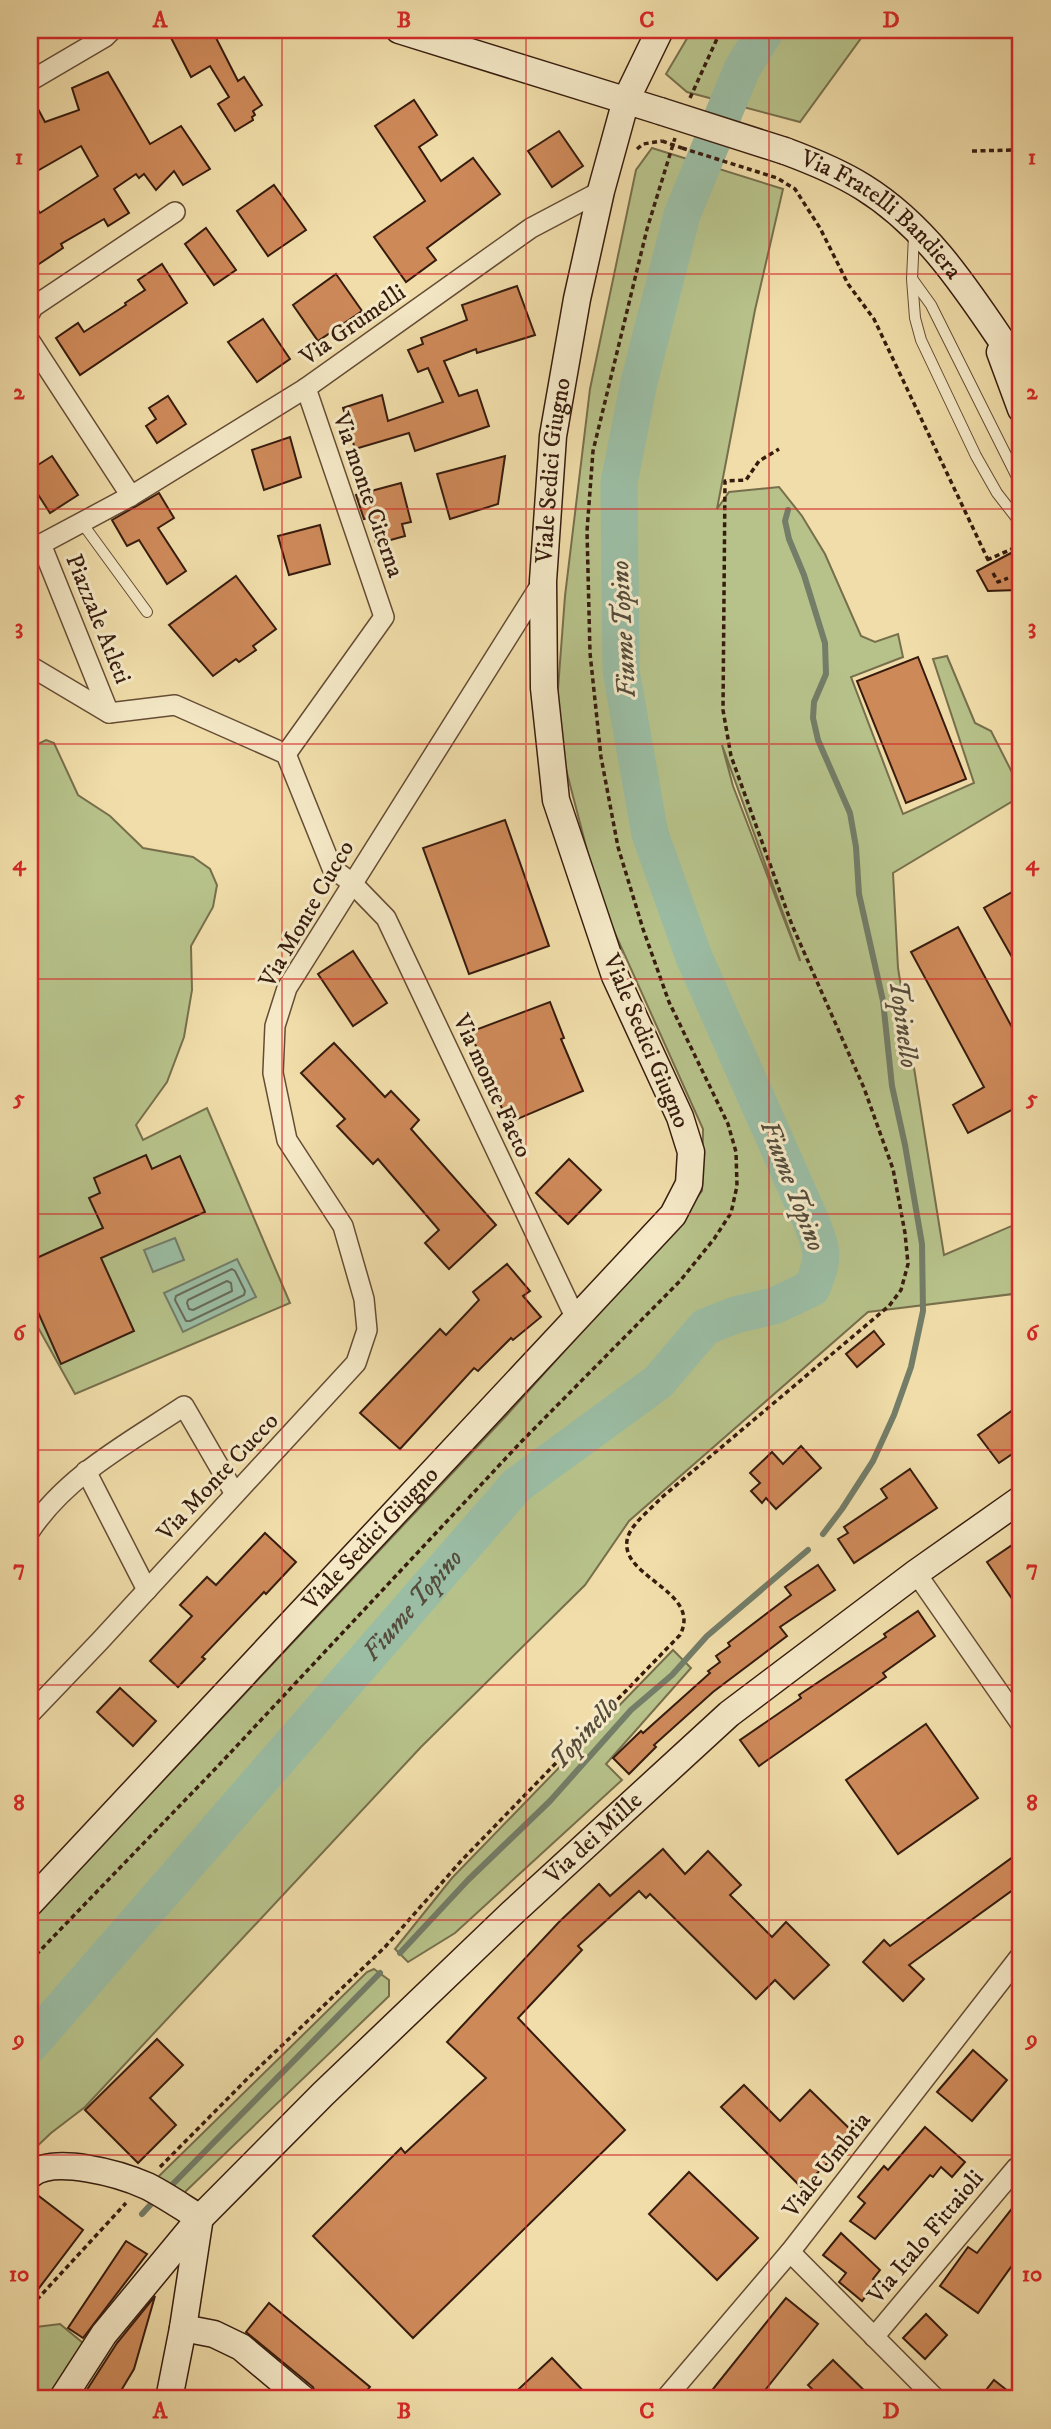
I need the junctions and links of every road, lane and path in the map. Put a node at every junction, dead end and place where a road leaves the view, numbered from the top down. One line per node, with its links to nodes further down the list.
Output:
1 (112, 30): 5 (street)
2 (399, 30): 6 (street, Via Fratelli Bandiera)
3 (660, 30): 6 (street, Viale Sedici Giugno)
4 (721, 30): 7 (path)
5 (30, 80)
6 (626, 100): 12 (street, Viale Sedici Giugno); 14 (street, Via Fratelli Bandiera, bridge)
7 (687, 107)
8 (677, 131): 48 (path)
9 (1013, 150): 10 (path)
10 (972, 152)
11 (632, 153): 28 (path, bridge)
12 (601, 191): 20 (street, Via Grumelli); 31 (street, Viale Sedici Giugno)
13 (175, 212): 16 (street)
14 (914, 227): 15 (lane); 17 (street, Via Fratelli Bandiera)
15 (912, 279): 23 (lane); 25 (lane)
16 (30, 313)
17 (990, 324): 19 (street, Via Fratelli Bandiera); 21 (street, Via Fratelli Bandiera)
18 (30, 341): 24 (street)
19 (1021, 369)
20 (306, 388): 24 (street, Via Grumelli); 35 (street, Via monte Citerna)
21 (1021, 409)
22 (779, 449): 51 (path)
23 (1021, 485)
24 (131, 496): 26 (street, Via Grumelli)
25 (1021, 521)
26 (82, 523): 27 (street, Via Grumelli); 32 (lane)
27 (36, 547): 34 (street, Piazzale Atleti)
28 (1021, 552)
29 (993, 573): 30 (path)
30 (1008, 578)
31 (543, 582): 36 (street, Via Monte Cucco); 37 (street, Viale Sedici Giugno)
32 (147, 612)
33 (30, 666): 34 (street, Piazzale Atleti)
34 (110, 713): 35 (street, Piazzale Atleti)
35 (286, 754): 36 (street)
36 (352, 883): 37 (street, Via monte Faeto); 39 (street, Via Monte Cucco)
37 (576, 1319): 46 (street, Viale Sedici Giugno)
38 (86, 1471): 39 (street); 41 (street); 43 (street)
39 (235, 1494): 43 (street, Via Monte Cucco)
40 (1021, 1499): 42 (street, Via dei Mille)
41 (30, 1531)
42 (915, 1573): 45 (street); 52 (street, Via dei Mille)
43 (147, 1590): 44 (street, Via Monte Cucco)
44 (30, 1714)
45 (1021, 1724)
46 (30, 1903)
47 (1021, 1955): 53 (street, Viale Umbria)
48 (30, 1961)
49 (1016, 2168): 56 (street, Via Italo Fittaioli)
50 (32, 2175): 51 (street)
51 (143, 2185): 52 (street); 54 (path)
52 (200, 2218): 55 (street); 57 (street, Via dei Mille)
53 (790, 2252): 56 (street, Via Italo Fittaioli); 60 (street, Viale Umbria)
54 (31, 2306)
55 (183, 2328): 58 (street); 59 (street)
56 (874, 2337): 61 (street, Via Italo Fittaioli)
57 (62, 2399)
58 (169, 2399)
59 (303, 2399)
60 (666, 2399)
61 (936, 2399)

